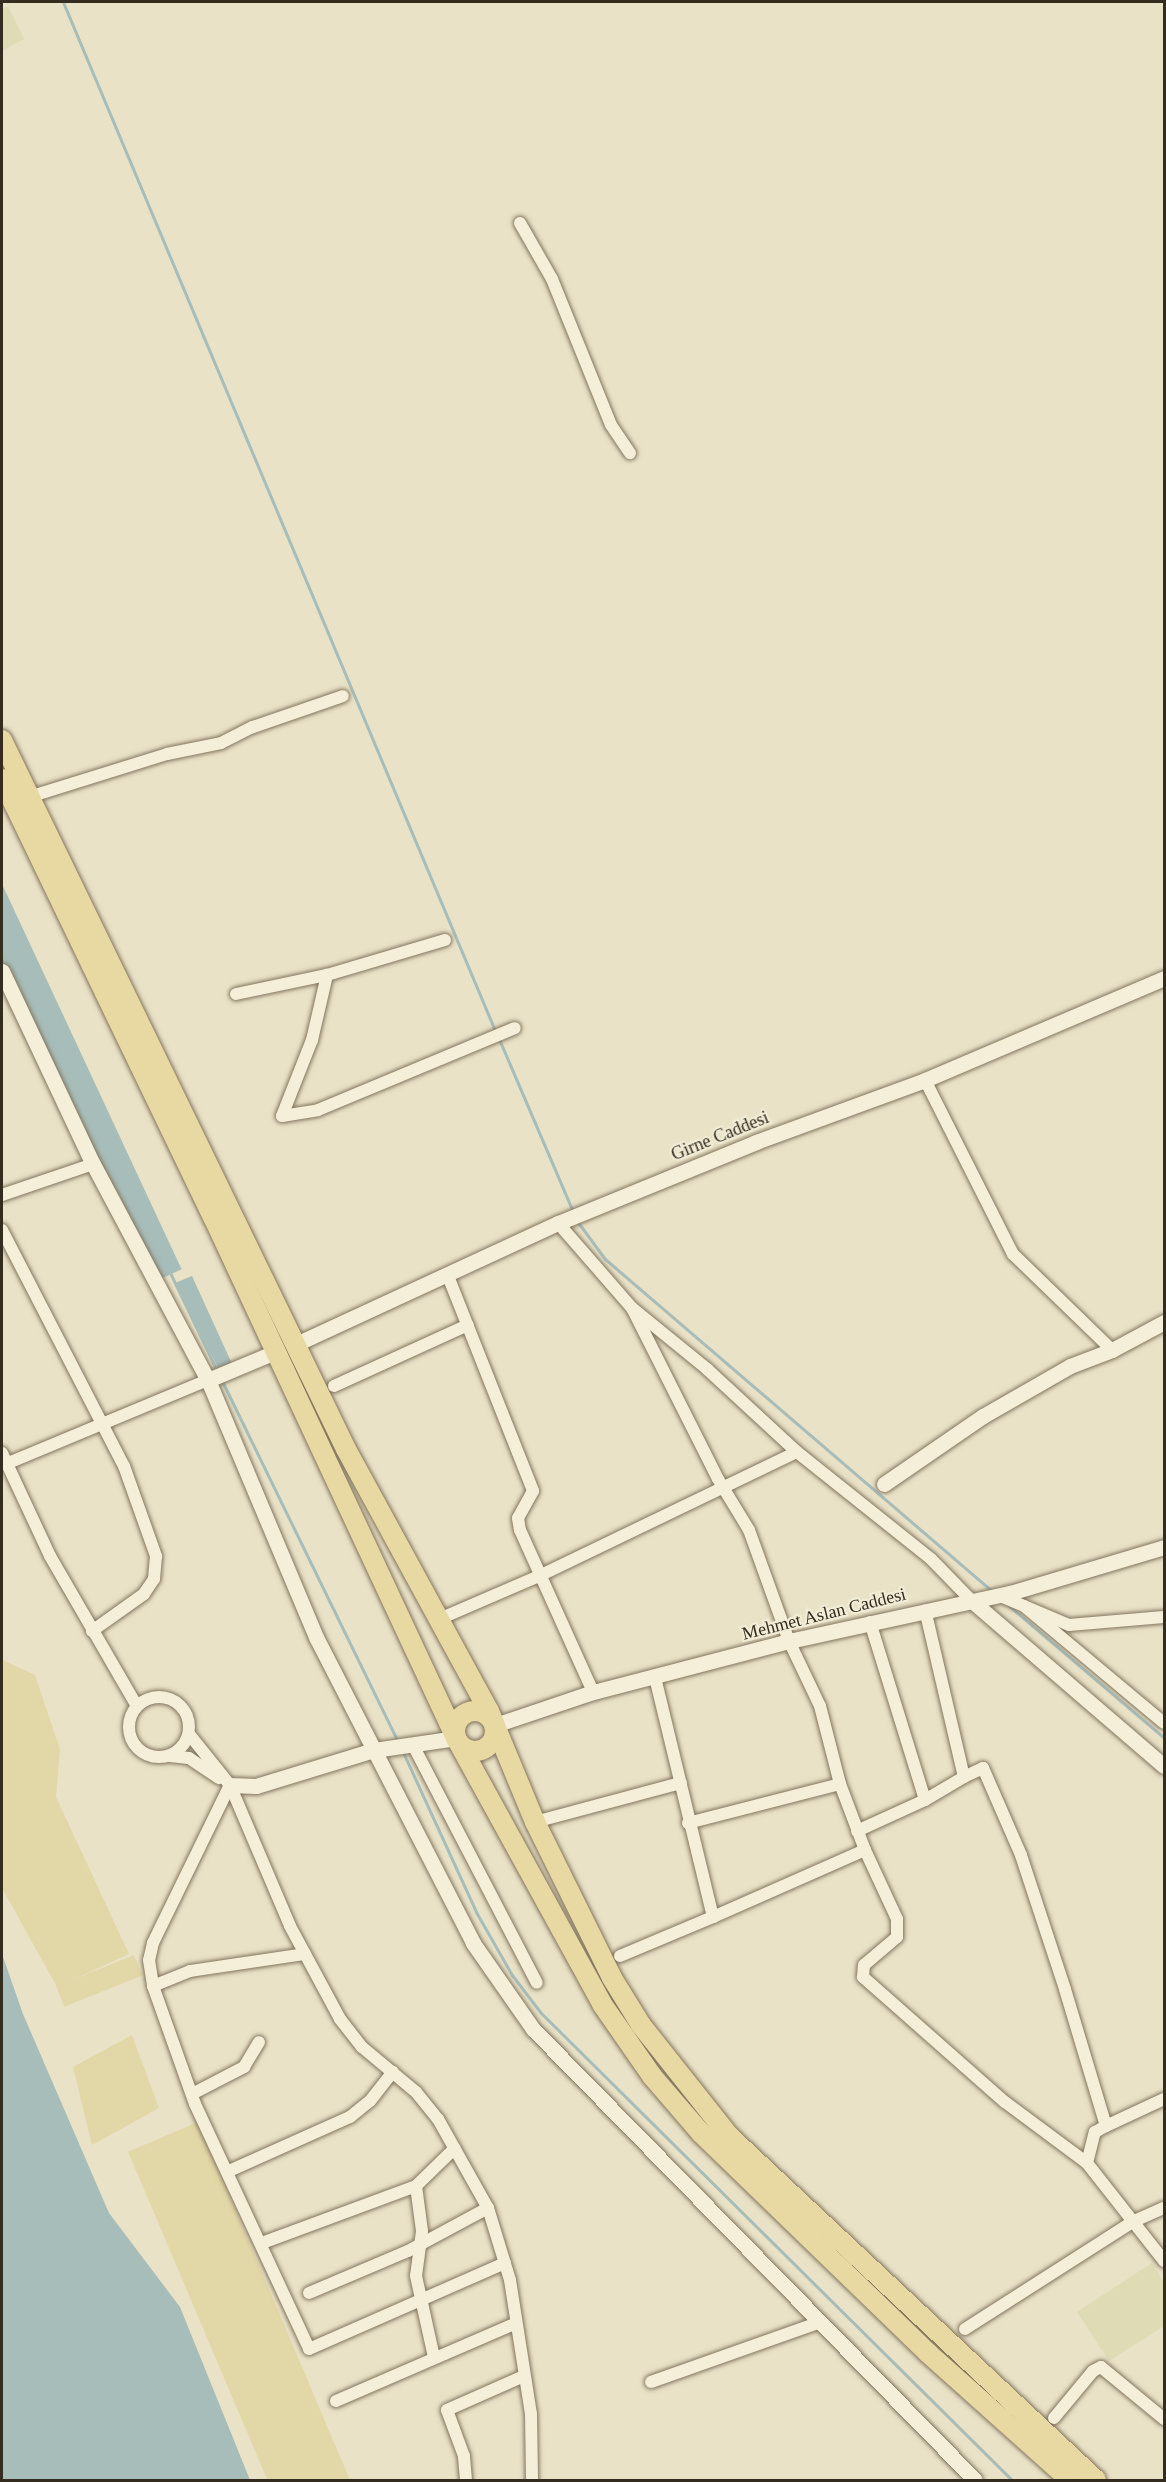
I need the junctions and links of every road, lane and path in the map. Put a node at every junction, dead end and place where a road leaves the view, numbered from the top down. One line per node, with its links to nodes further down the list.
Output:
1 (519, 223): 2 (street)
2 (630, 453)
3 (344, 696): 6 (street)
4 (2, 740): 6 (main road)
5 (2, 779): 24 (main road)
6 (29, 797): 22 (main road)
7 (444, 940): 9 (street)
8 (2, 971): 14 (street)
9 (327, 975): 11 (street); 12 (street)
10 (1164, 978): 13 (street, Girne Caddesi)
11 (236, 994)
12 (515, 1028)
13 (925, 1080): 16 (street, Girne Caddesi); 23 (street)
14 (93, 1164): 15 (street); 25 (street)
15 (2, 1195)
16 (558, 1223): 18 (street, Girne Caddesi); 19 (street)
17 (2, 1230): 27 (street)
18 (448, 1276): 21 (street); 22 (street, Girne Caddesi)
19 (632, 1308): 28 (street); 31 (street)
20 (1164, 1322): 23 (street)
21 (468, 1325): 26 (street); 33 (street)
22 (296, 1344): 39 (main road)
23 (1112, 1350): 30 (street)
24 (275, 1352): 25 (street); 49 (main road)
25 (208, 1380): 27 (street); 51 (street)
26 (334, 1386)
27 (101, 1425): 29 (street); 41 (street)
28 (797, 1452): 31 (street); 35 (street)
29 (4, 1458): 41 (street)
30 (884, 1484)
31 (724, 1488): 33 (street); 42 (street)
32 (1164, 1547): 34 (street, Mehmet Aslan Caddesi)
33 (539, 1576): 39 (street); 44 (street)
34 (994, 1593): 35 (street, Mehmet Aslan Caddesi); 36 (street)
35 (972, 1601): 37 (street, Mehmet Aslan Caddesi); 53 (street)
36 (1024, 1606): 38 (street); 46 (street)
37 (926, 1610): 40 (street, Mehmet Aslan Caddesi); 54 (street)
38 (1164, 1617)
39 (437, 1620): 47 (main road)
40 (870, 1622): 42 (street, Mehmet Aslan Caddesi); 58 (street)
41 (92, 1631): 45 (street)
42 (789, 1641): 43 (street, Mehmet Aslan Caddesi); 56 (street)
43 (654, 1678): 44 (street, Mehmet Aslan Caddesi); 55 (street)
44 (593, 1692): 47 (street, Mehmet Aslan Caddesi)
45 (137, 1706): 48 (street); 52 (street)
46 (1164, 1723)
47 (495, 1725): 49 (main road); 49 (main road); 59 (main road)
48 (189, 1734): 52 (street); 57 (street)
49 (456, 1738): 50 (street); 98 (main road)
50 (413, 1745): 51 (street); 66 (street)
51 (374, 1750): 57 (street); 86 (street)
52 (170, 1756): 57 (street)
53 (1164, 1766)
54 (964, 1777): 58 (street); 72 (street)
55 (681, 1783): 59 (street); 60 (street)
56 (840, 1784): 60 (street); 61 (street)
57 (230, 1785): 64 (street); 67 (street)
58 (926, 1800): 61 (street)
59 (535, 1822): 99 (main road)
60 (688, 1823): 63 (street)
61 (857, 1831): 62 (street)
62 (865, 1850): 63 (street); 74 (street)
63 (713, 1917): 65 (street)
64 (305, 1954): 67 (street); 69 (street)
65 (620, 1956)
66 (537, 1983)
67 (153, 1986): 70 (street)
68 (260, 2042): 70 (street)
69 (393, 2072): 73 (street); 75 (street)
70 (192, 2094): 75 (street)
71 (1164, 2099): 72 (street)
72 (1106, 2126): 74 (street)
73 (455, 2148): 76 (street); 77 (street)
74 (1087, 2163): 79 (street)
75 (229, 2171): 80 (street)
76 (416, 2186): 80 (street); 81 (street)
77 (488, 2208): 81 (street); 83 (street)
78 (1164, 2208): 79 (street)
79 (1132, 2222): 82 (street); 88 (street)
80 (262, 2243): 85 (street)
81 (419, 2243): 84 (street); 85 (street)
82 (1164, 2260)
83 (505, 2263): 85 (street); 87 (street)
84 (309, 2293)
85 (420, 2298): 89 (street)
86 (820, 2322): 91 (street); 97 (street)
87 (516, 2323): 89 (street); 90 (street)
88 (965, 2329)
89 (434, 2357): 92 (street)
90 (524, 2376): 95 (street); 96 (street)
91 (651, 2382)
92 (336, 2402)
93 (1054, 2418): 94 (street)
94 (1164, 2420)
95 (466, 2481)
96 (532, 2481)
97 (975, 2481)
98 (1070, 2481)
99 (1096, 2481)

